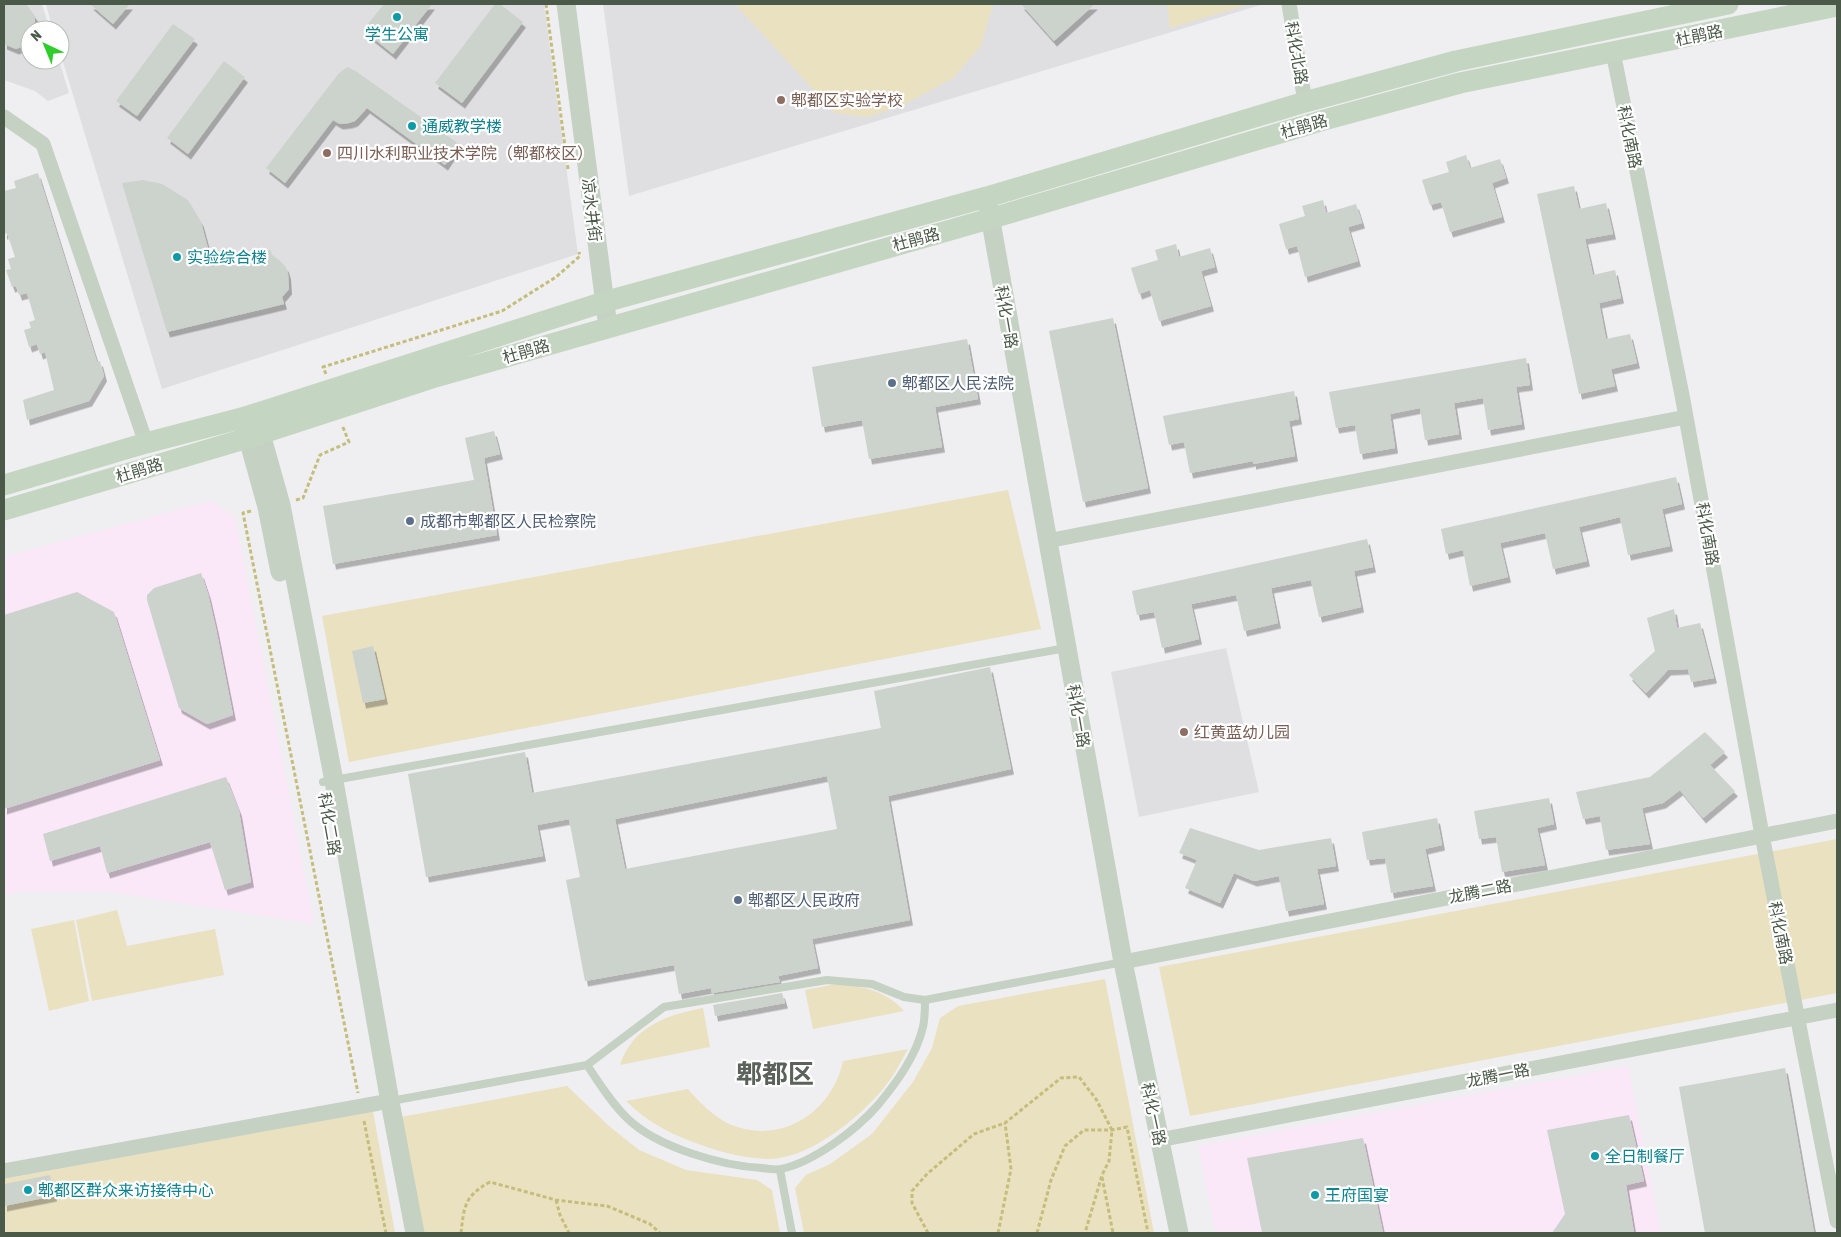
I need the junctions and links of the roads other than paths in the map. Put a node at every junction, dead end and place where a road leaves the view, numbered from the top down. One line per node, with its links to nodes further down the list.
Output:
1 (566, 4): 10 (street, 凉水井街)
2 (1289, 4): 6 (street, 科化北路)
3 (1728, 4): 6 (main road, 杜鹃路)
4 (1837, 6): 5 (main road, 杜鹃路)
5 (1613, 52): 9 (main road, 杜鹃路); 12 (street, 科化南路)
6 (1305, 102): 8 (main road, 杜鹃路)
7 (4, 117): 15 (street)
8 (987, 197): 9 (street, 科化一路); 10 (main road, 杜鹃路)
9 (990, 219): 11 (main road, 杜鹃路); 18 (street, 科化一路)
10 (604, 302): 11 (street, 凉水井街); 13 (main road, 杜鹃路)
11 (608, 327): 14 (main road, 杜鹃路)
12 (1686, 417): 18 (street); 22 (street, 科化南路)
13 (242, 418): 14 (street, 科化二路); 15 (main road, 杜鹃路)
14 (254, 436): 17 (main road, 杜鹃路); 20 (street, 科化二路)
15 (146, 443): 16 (main road, 杜鹃路)
16 (4, 485)
17 (4, 510)
18 (1047, 541): 19 (street, 科化一路)
19 (1066, 648): 20 (lane); 23 (street, 科化一路)
20 (328, 782): 28 (street, 科化二路)
21 (1837, 821): 22 (street, 龙腾二路)
22 (1762, 835): 23 (street, 龙腾二路); 26 (street, 科化南路)
23 (1123, 962): 24 (lane); 29 (street, 科化一路)
24 (925, 1000): 27 (lane); 30 (lane)
25 (1837, 1010): 26 (street, 龙腾一路)
26 (1797, 1018): 29 (street, 龙腾一路); 32 (street, 科化南路)
27 (587, 1065): 28 (lane); 30 (lane)
28 (377, 1104): 31 (street); 33 (street, 科化二路); 34 (street)
29 (1160, 1140): 36 (street, 科化一路)
30 (780, 1170): 35 (lane)
31 (4, 1171)
32 (1837, 1221)
33 (402, 1233)
34 (415, 1233)
35 (792, 1233)
36 (1179, 1233)

